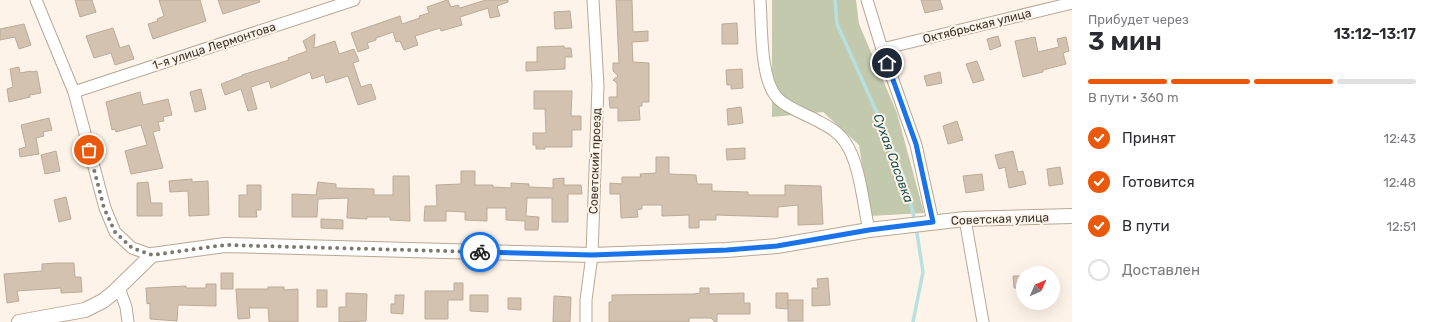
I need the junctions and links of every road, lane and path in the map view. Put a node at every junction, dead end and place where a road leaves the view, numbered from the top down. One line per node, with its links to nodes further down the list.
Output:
1 (36, 0): 8 (street)
2 (354, 0): 8 (street, 1-я улица Лермонтова)
3 (593, 0): 14 (street, Советский проезд)
4 (760, 0): 12 (street)
5 (868, 0): 7 (street)
6 (1072, 3): 7 (street, Октябрьская улица)
7 (882, 49): 11 (street)
8 (74, 92): 13 (street)
9 (1072, 216): 10 (street, Советская улица)
10 (965, 219): 11 (street, Советская улица); 19 (street)
11 (930, 222): 12 (street, Советская улица)
12 (869, 230): 14 (street)
13 (152, 255): 14 (street); 15 (street)
14 (592, 255): 18 (street, Советский проезд)
15 (119, 288): 16 (street); 17 (street)
16 (19, 322)
17 (128, 322)
18 (586, 322)
19 (983, 322)

